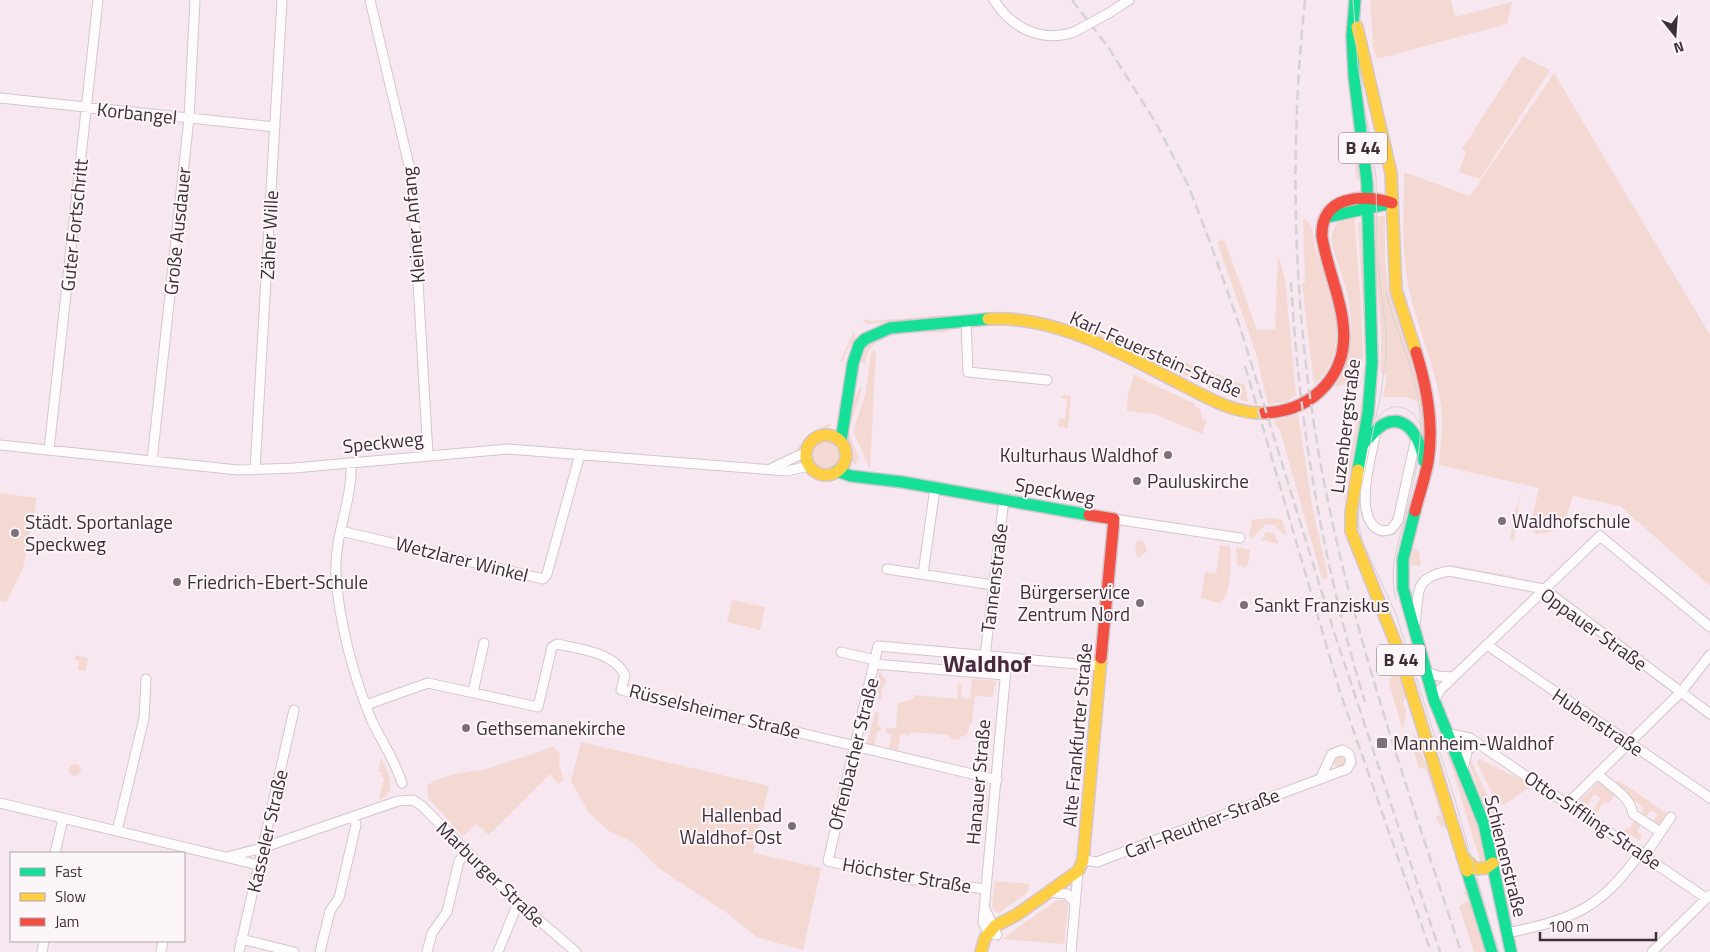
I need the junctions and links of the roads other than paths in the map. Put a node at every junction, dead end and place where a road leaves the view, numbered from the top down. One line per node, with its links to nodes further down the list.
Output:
1 (98, 0): 10 (street, Guter Fortschritt)
2 (195, 0): 11 (street, Große Ausdauer)
3 (282, 0): 12 (street, Zäher Wille)
4 (370, 0): 29 (street, Kleiner Anfang)
5 (994, 0): 6 (street, bridge)
6 (1129, 0)
7 (1355, 0): 8 (main road, Luzenbergstraße / B 44)
8 (1355, 19): 13 (main road, Luzenbergstraße / B 44); 14 (main road, Luzenbergstraße / B 44)
9 (0, 98): 10 (street, Korbangel)
10 (87, 108): 11 (street, Korbangel); 26 (street, Guter Fortschritt)
11 (189, 118): 12 (street, Korbangel); 31 (street, Große Ausdauer)
12 (275, 128): 35 (street, Zäher Wille)
13 (1368, 197): 14 (main road); 15 (main road, Luzenbergstraße / B 44); 16 (main road)
14 (1392, 203): 15 (main road); 37 (main road, Luzenbergstraße / B 44)
15 (1367, 209): 16 (main road); 24 (main road, Luzenbergstraße / B 44)
16 (1327, 217): 17 (main road, Karl-Feuerstein-Straße)
17 (966, 321): 18 (street); 19 (main road, Karl-Feuerstein-Straße)
18 (1047, 380)
19 (848, 403): 21 (main road, Karl-Feuerstein-Straße); 23 (main road, Karl-Feuerstein-Straße)
20 (1377, 428): 22 (main road); 22 (street, Luzenbergstraße); 24 (main road)
21 (828, 435): 23 (main road); 27 (main road, Speckweg)
22 (1417, 436): 37 (main road)
23 (841, 442): 30 (main road)
24 (1363, 444): 74 (main road, Luzenbergstraße / B 44)
25 (0, 445): 26 (street, Speckweg)
26 (49, 450): 31 (street, Speckweg)
27 (806, 452): 33 (main road); 34 (street, Speckweg)
28 (580, 454): 29 (street, Speckweg); 34 (street, Speckweg); 42 (street, Wetzlarer Winkel)
29 (428, 455): 32 (street, Speckweg)
30 (845, 460): 36 (main road); 38 (main road)
31 (152, 461): 35 (street, Speckweg)
32 (351, 463): 35 (street, Speckweg); 42 (street)
33 (809, 466): 34 (street, Speckweg); 36 (main road, Speckweg)
34 (770, 469)
35 (255, 470)
36 (837, 472): 38 (main road, Speckweg)
37 (1426, 474): 45 (main road, Luzenbergstraße / B 44)
38 (864, 476): 39 (main road, Speckweg)
39 (935, 488): 40 (main road, Speckweg); 46 (street)
40 (1004, 499): 41 (main road, Speckweg); 48 (street, Tannenstraße)
41 (1114, 519): 43 (street, Speckweg); 59 (main road, Alte Frankfurter Straße)
42 (341, 531): 67 (street)
43 (1240, 538)
44 (887, 569): 46 (street)
45 (1402, 569): 51 (main road, Schienenstraße / B 44)
46 (923, 574): 48 (street)
47 (1434, 574): 49 (street, Oppauer Straße); 51 (street, Schienenstraße)
48 (993, 585): 56 (street, Tannenstraße)
49 (1544, 589): 50 (street); 53 (street); 65 (street, Oppauer Straße)
50 (1710, 627)
51 (1414, 629): 60 (main road, Schienenstraße / B 44)
52 (484, 644): 64 (street)
53 (1487, 645): 62 (street); 71 (street, Hubenstraße)
54 (841, 652): 58 (street)
55 (1710, 655): 65 (street)
56 (985, 656): 57 (street); 58 (street, Offenbacher Straße)
57 (1007, 658): 59 (street); 61 (street, Hanauer Straße)
58 (875, 662): 61 (street); 73 (street, Offenbacher Straße)
59 (1100, 666): 98 (main road, Alte Frankfurter Straße)
60 (1426, 672): 62 (street); 66 (main road, Schienenstraße / B 44)
61 (1005, 675): 78 (street, Hanauer Straße)
62 (1453, 677): 66 (street)
63 (146, 679): 86 (street)
64 (473, 692): 67 (street, Rüsselsheimer Straße); 73 (street, Rüsselsheimer Straße)
65 (1681, 692): 69 (street, Oppauer Straße); 71 (street)
66 (1434, 700): 70 (main road, Schienenstraße / B 44)
67 (366, 705): 79 (street)
68 (294, 710): 88 (street, Kasseler Straße)
69 (1710, 714)
70 (1446, 733): 72 (street, Otto-Siffling-Straße); 75 (main road, Schienenstraße / B 44)
71 (1629, 743): 76 (street); 80 (street, Hubenstraße)
72 (1478, 744): 75 (street); 82 (street, Otto-Siffling-Straße)
73 (854, 746): 78 (street, Rüsselsheimer Straße); 95 (street, Offenbacher Straße)
74 (1433, 765): 93 (main road, Schienenstraße / B 44)
75 (1463, 768): 96 (main road, Schienenstraße / B 44)
76 (1598, 774): 82 (street); 87 (street)
77 (1320, 779): 98 (street, Carl-Reuther-Straße)
78 (996, 780): 99 (street, Hanauer Straße)
79 (402, 783)
80 (1710, 798)
81 (0, 803): 85 (street)
82 (1568, 803): 92 (street, Otto-Siffling-Straße)
83 (354, 817): 88 (street); 91 (street, Marburger Straße); 109 (street)
84 (1671, 817): 87 (street)
85 (63, 819): 86 (street); 90 (street)
86 (117, 831): 89 (street)
87 (1660, 832): 92 (street)
88 (262, 848): 94 (street); 97 (street, Kasseler Straße)
89 (175, 849): 94 (street)
90 (55, 852)
91 (467, 853): 102 (street, Marburger Straße); 110 (street)
92 (1643, 854): 101 (street, Otto-Siffling-Straße); 105 (street)
93 (1462, 855): 96 (main road); 116 (main road, Schienenstraße / B 44)
94 (227, 857): 97 (street)
95 (828, 861): 99 (street, Höchster Straße)
96 (1493, 863): 105 (main road, Schienenstraße / B 44)
97 (258, 865): 106 (street, Kasseler Straße)
98 (1081, 865): 100 (main road); 103 (street, Alte Frankfurter Straße)
99 (986, 889): 104 (street, Hanauer Straße)
100 (1048, 892): 103 (street); 104 (main road)
101 (1708, 896): 118 (street)
102 (520, 904): 111 (street); 112 (street, Marburger Straße)
103 (1075, 904): 115 (street, Alte Frankfurter Straße)
104 (994, 931): 113 (main road); 114 (main road)
105 (1507, 933): 117 (main road, Schienenstraße / B 44)
106 (242, 939): 107 (street, Kasseler Straße); 108 (street)
107 (239, 952)
108 (294, 952)
109 (320, 952)
110 (427, 952)
111 (498, 952)
112 (576, 952)
113 (981, 952)
114 (988, 952)
115 (1071, 952)
116 (1492, 952)
117 (1511, 952)
118 (1652, 952)

